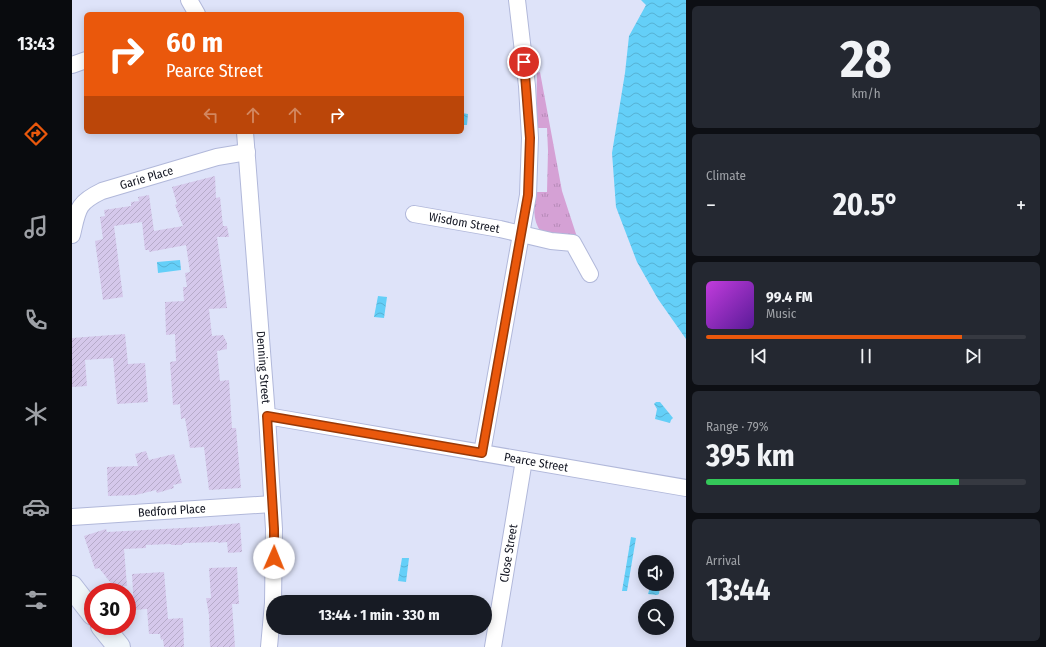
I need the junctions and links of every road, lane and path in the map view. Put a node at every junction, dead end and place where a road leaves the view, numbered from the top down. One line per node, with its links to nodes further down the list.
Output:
1 (188, 0): 3 (street)
2 (517, 0): 10 (street)
3 (196, 12)
4 (84, 61): 5 (street)
5 (72, 65)
6 (245, 134): 7 (street, Denning Street)
7 (247, 152): 9 (street, Garie Place); 12 (street, Denning Street)
8 (414, 214): 10 (street, Wisdom Street)
9 (72, 235)
10 (521, 235): 11 (street, Wisdom Street); 13 (street)
11 (590, 274)
12 (267, 416): 13 (street, Pearce Street); 16 (street, Denning Street)
13 (482, 453): 14 (street, Pearce Street)
14 (524, 460): 15 (street, Pearce Street); 25 (street, Close Street)
15 (686, 488)
16 (272, 504): 17 (street, Bedford Place); 19 (street, Denning Street)
17 (72, 517)
18 (72, 587): 20 (main road)
19 (273, 595)
20 (84, 602)
21 (109, 635): 23 (main road)
22 (270, 635): 24 (street, Denning Street)
23 (119, 647)
24 (269, 647)
25 (493, 647)

